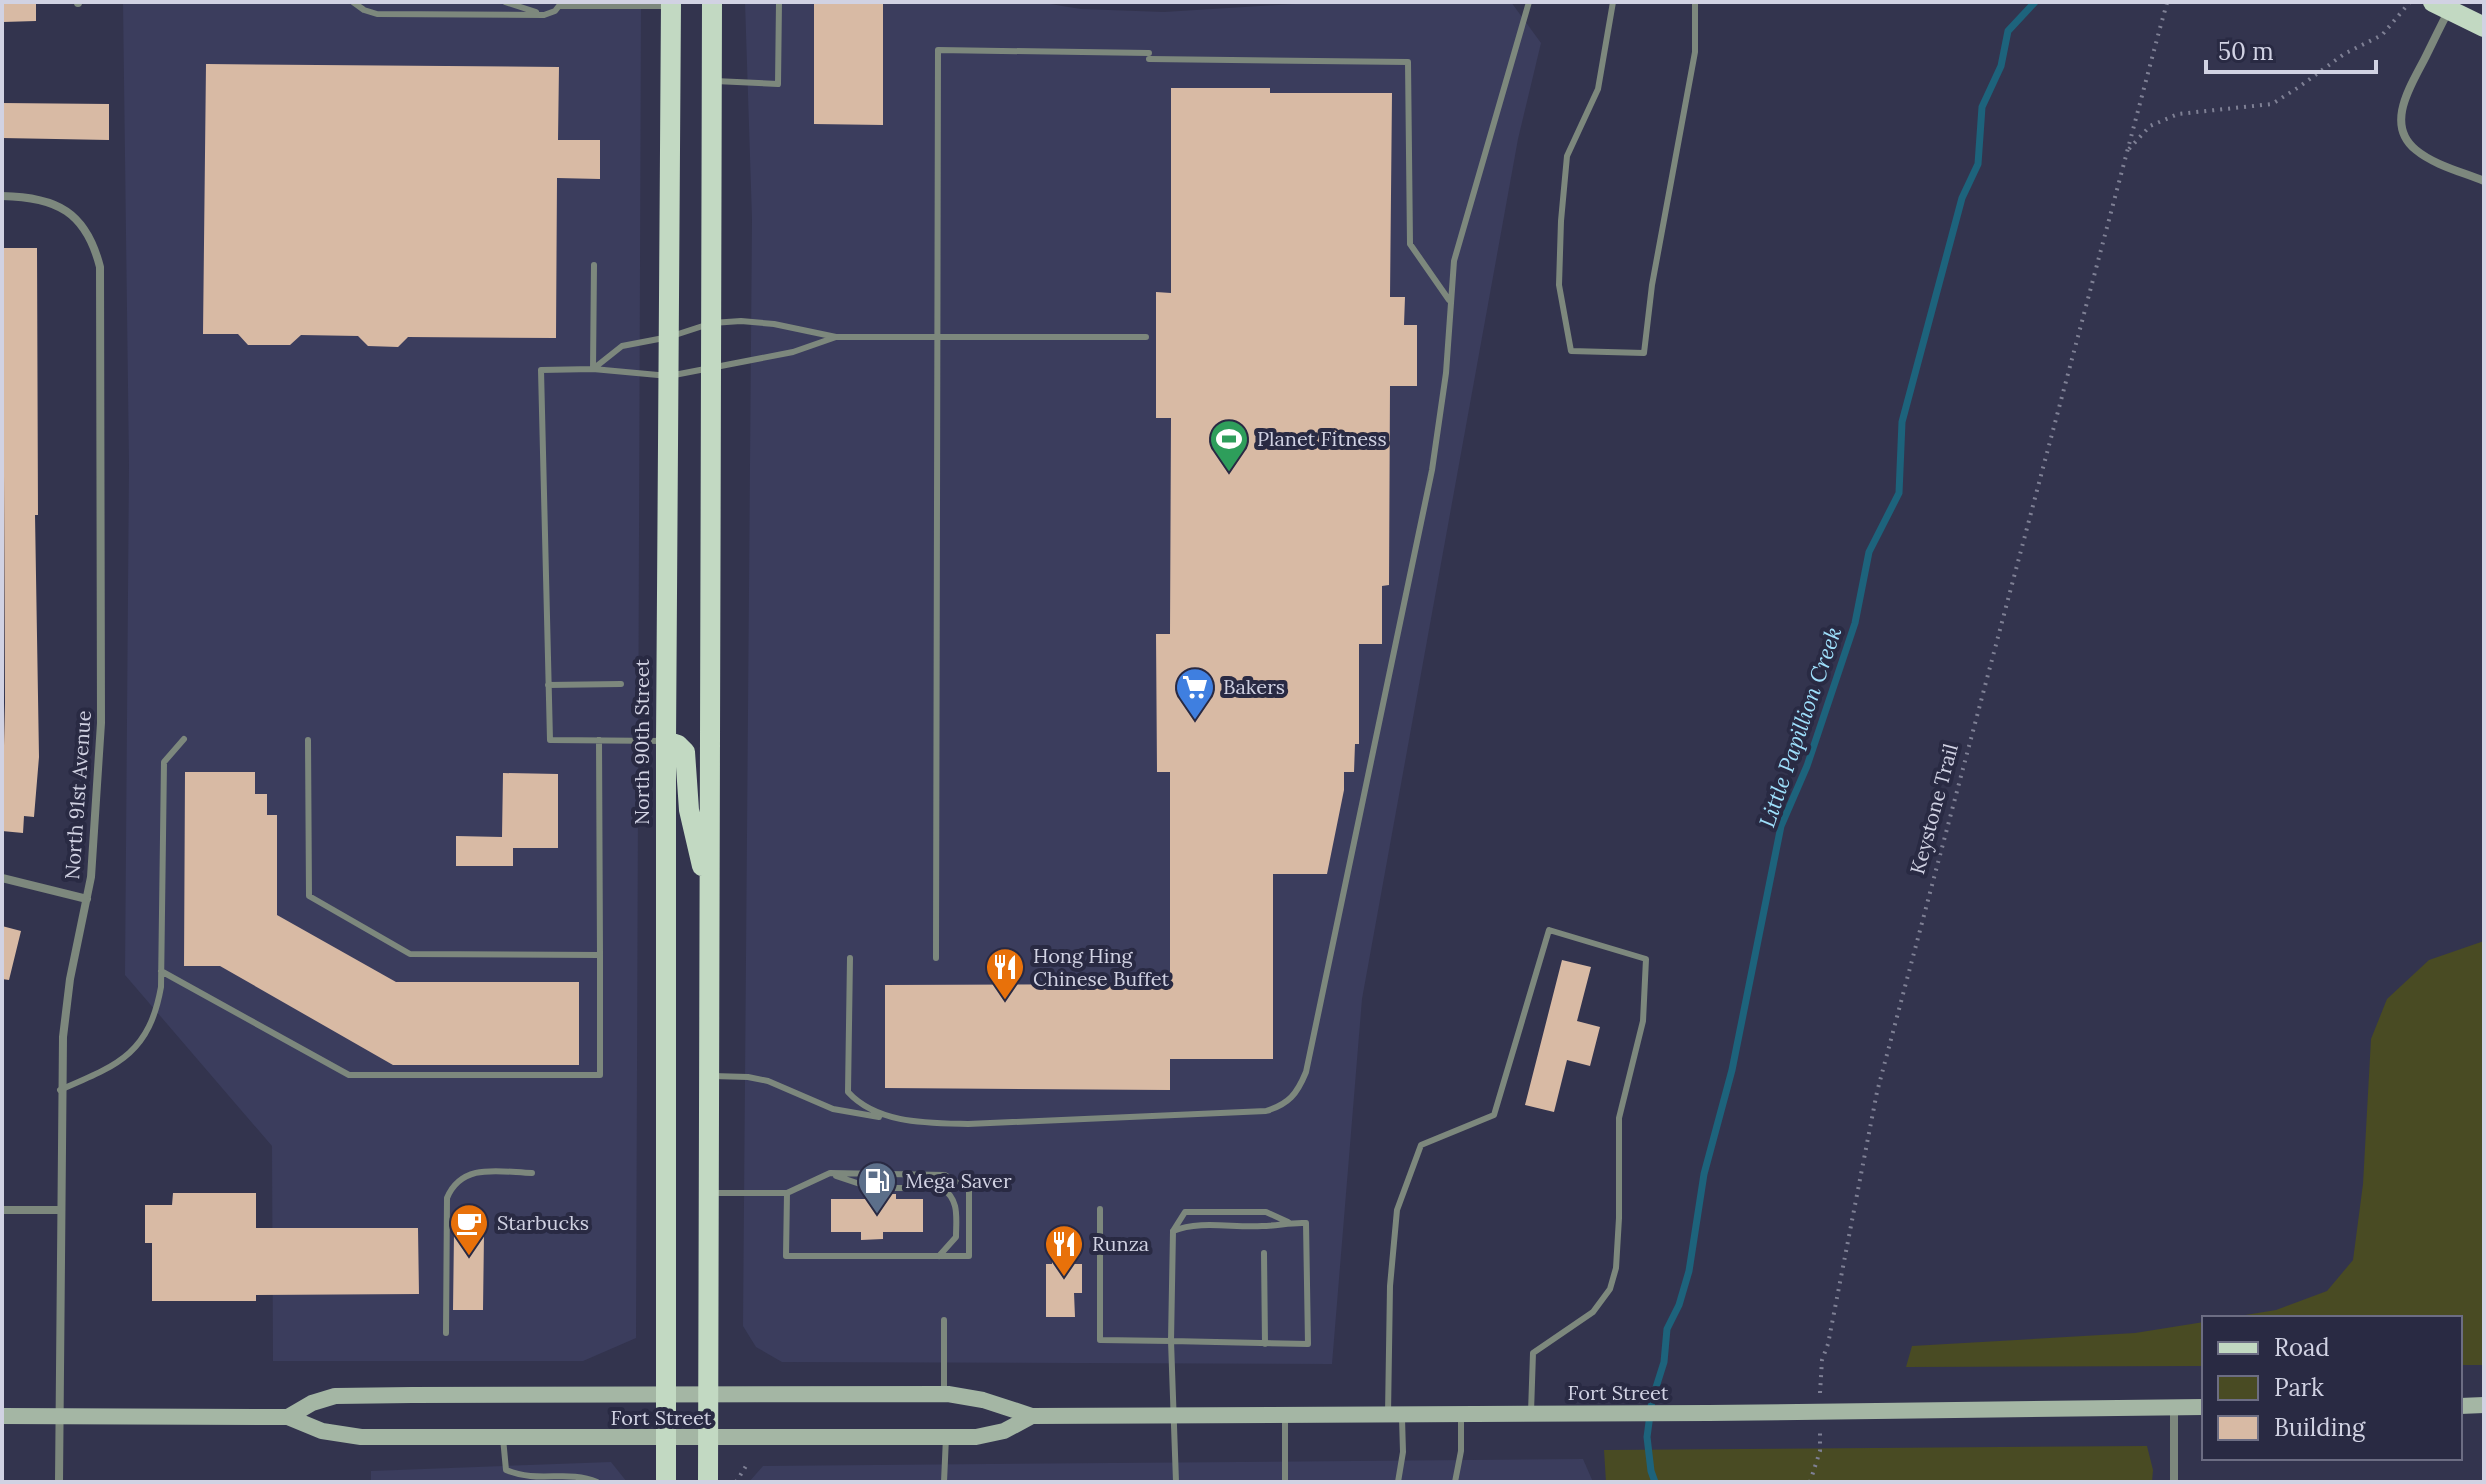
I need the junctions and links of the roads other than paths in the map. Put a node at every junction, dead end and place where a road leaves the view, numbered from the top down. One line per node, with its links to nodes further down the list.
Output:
1 (353, 2): 11 (lane)
2 (505, 2): 11 (lane)
3 (712, 2): 13 (main road)
4 (779, 2): 13 (lane)
5 (1529, 2): 17 (lane)
6 (1613, 2): 7 (lane)
7 (1695, 2)
8 (561, 4): 9 (lane); 11 (lane)
9 (671, 4): 19 (main road, North 90th Street)
10 (2445, 5): 12 (main road); 14 (street)
11 (544, 15)
12 (2484, 27)
13 (712, 81): 18 (main road)
14 (2484, 181)
15 (2, 196): 33 (street, North 91st Avenue)
16 (594, 265): 24 (lane)
17 (1450, 302): 21 (lane); 41 (lane)
18 (712, 323): 19 (lane); 20 (lane); 23 (main road)
19 (669, 337): 24 (lane); 25 (main road, North 90th Street)
20 (836, 337): 21 (lane); 23 (lane)
21 (938, 337): 22 (lane); 37 (lane)
22 (1146, 337)
23 (712, 367): 25 (lane); 34 (main road)
24 (593, 369): 25 (lane); 27 (lane)
25 (669, 376): 31 (main road, North 90th Street)
26 (621, 684): 27 (lane)
27 (548, 685): 30 (lane)
28 (184, 739): 38 (lane)
29 (308, 740): 35 (lane)
30 (599, 740): 31 (lane); 35 (lane)
31 (666, 741): 34 (main road); 58 (main road, North 90th Street)
32 (2, 878): 33 (street)
33 (87, 899): 40 (street, North 91st Avenue)
34 (711, 901): 39 (main road)
35 (600, 955): 38 (lane)
36 (850, 958): 41 (lane)
37 (936, 958)
38 (161, 971): 40 (lane)
39 (709, 1076): 41 (lane); 44 (main road)
40 (60, 1090): 48 (street, North 91st Avenue)
41 (900, 1118)
42 (532, 1173): 54 (lane)
43 (830, 1173): 45 (lane); 52 (lane); 52 (lane)
44 (709, 1193): 45 (lane); 59 (main road)
45 (787, 1193): 52 (lane)
46 (1100, 1209): 55 (lane)
47 (2, 1210): 48 (street)
48 (60, 1210): 70 (street, North 91st Avenue)
49 (1288, 1222): 50 (lane); 50 (lane); 56 (lane)
50 (1173, 1231): 55 (lane)
51 (1264, 1253): 56 (lane)
52 (939, 1256)
53 (944, 1320): 57 (lane)
54 (446, 1333)
55 (1171, 1341): 56 (lane); 68 (lane)
56 (1265, 1344)
57 (944, 1394): 59 (main road, Fort Street); 71 (main road, Fort Street)
58 (666, 1395): 59 (main road, Fort Street); 72 (main road, Fort Street); 75 (main road, North 90th Street)
59 (708, 1395): 76 (main road)
60 (2484, 1405): 61 (main road)
61 (2462, 1406)
62 (2174, 1407): 63 (main road, Fort Street); 67 (main road, Fort Street); 86 (street)
63 (2202, 1407)
64 (1285, 1414): 65 (main road, Fort Street); 68 (main road, Fort Street); 83 (lane)
65 (1395, 1414): 66 (main road, Fort Street); 67 (lane); 84 (lane)
66 (1461, 1414): 67 (main road, Fort Street); 85 (lane)
67 (1531, 1414)
68 (1176, 1415): 71 (main road, Fort Street); 82 (lane)
69 (2, 1416): 70 (main road, Fort Street)
70 (59, 1416): 72 (main road, Fort Street); 77 (street, North 91st Avenue)
71 (1032, 1416): 73 (main road, Fort Street)
72 (288, 1417): 74 (main road, Fort Street)
73 (946, 1437): 76 (main road, Fort Street); 81 (lane)
74 (503, 1438): 75 (main road, Fort Street); 78 (lane)
75 (666, 1438): 76 (main road, Fort Street); 79 (main road, North 90th Street)
76 (708, 1438): 80 (main road)
77 (59, 1482)
78 (597, 1482)
79 (666, 1482)
80 (708, 1482)
81 (944, 1482)
82 (1176, 1482)
83 (1285, 1482)
84 (1398, 1482)
85 (1455, 1482)
86 (2174, 1482)

